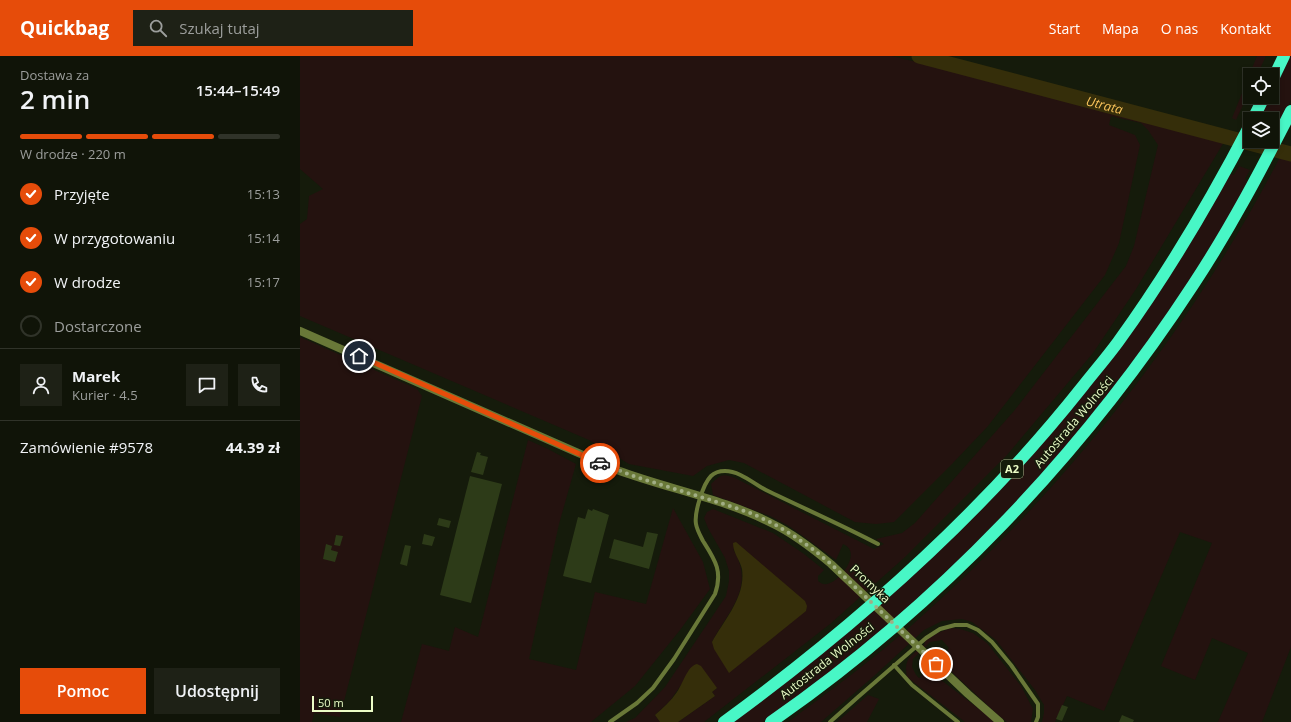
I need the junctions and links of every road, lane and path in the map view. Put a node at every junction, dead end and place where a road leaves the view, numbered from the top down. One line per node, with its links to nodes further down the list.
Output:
1 (1284, 56): 2 (highway)
2 (1278, 68)
3 (1291, 111): 11 (highway, Autostrada Wolności / A2)
4 (1243, 138): 10 (highway, Autostrada Wolności / A2)
5 (300, 331): 6 (street, Promyka)
6 (701, 497): 7 (lane); 9 (lane); 14 (street, Promyka)
7 (878, 544)
8 (894, 665): 12 (lane); 13 (lane); 15 (lane)
9 (610, 722)
10 (724, 722)
11 (771, 722)
12 (830, 722)
13 (958, 722)
14 (1000, 722)
15 (1036, 722)

